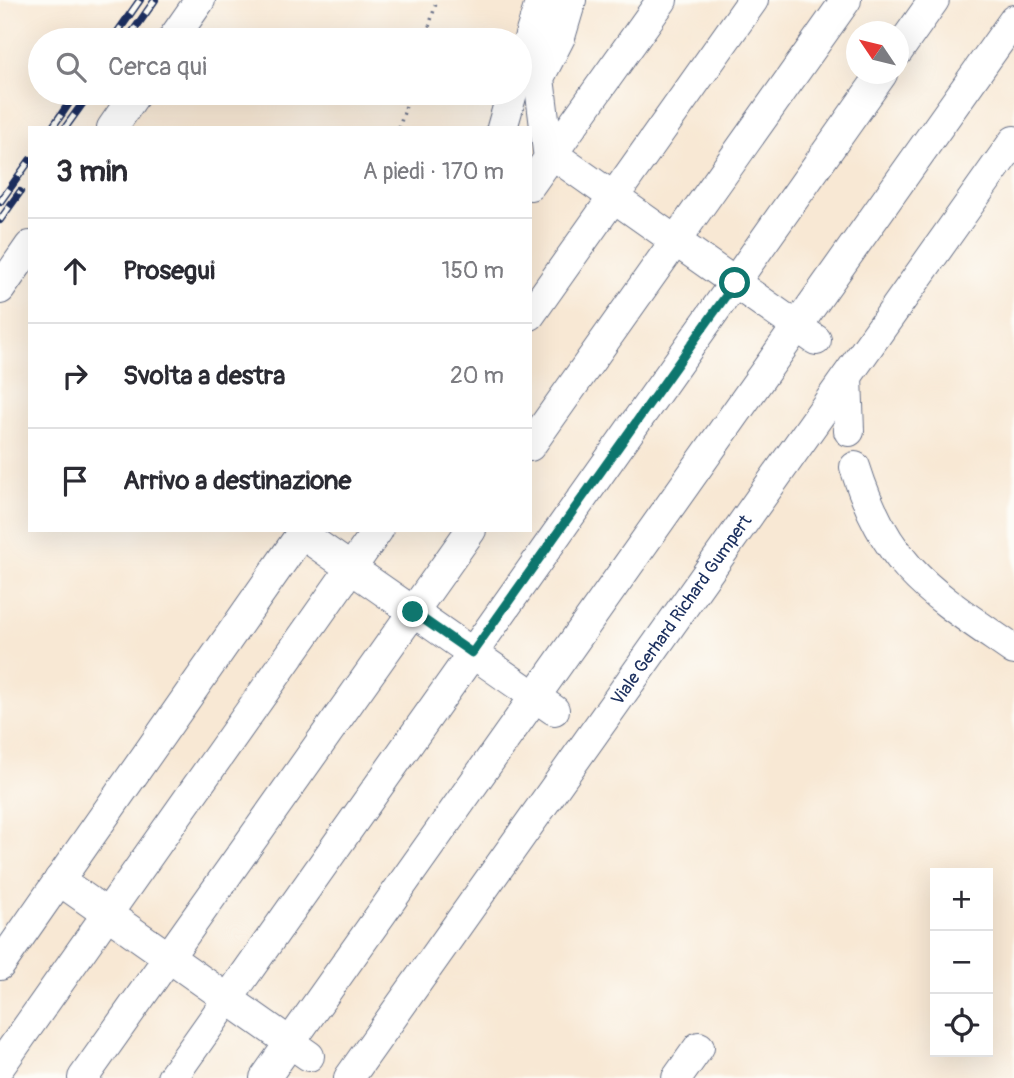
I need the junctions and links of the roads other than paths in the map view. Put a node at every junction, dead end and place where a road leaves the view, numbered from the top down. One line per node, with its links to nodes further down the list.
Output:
1 (200, 0): 9 (street)
2 (541, 0): 10 (street)
3 (571, 0): 18 (street)
4 (662, 0): 18 (street)
5 (752, 0): 20 (street)
6 (846, 0): 21 (street)
7 (934, 0): 11 (street)
8 (1014, 20): 26 (street)
9 (180, 28)
10 (532, 29)
11 (909, 35)
12 (876, 84): 23 (street)
13 (128, 105): 15 (street)
14 (509, 105): 16 (street)
15 (113, 126)
16 (503, 126)
17 (1014, 141): 27 (street, Viale Gerhard Richard Gumpert)
18 (552, 154): 19 (street); 20 (street)
19 (532, 182)
20 (613, 197): 21 (street); 25 (street)
21 (676, 241): 23 (street); 29 (street)
22 (28, 249): 24 (street)
23 (735, 283): 26 (street); 39 (street)
24 (0, 289)
25 (532, 312)
26 (807, 333): 40 (street)
27 (847, 377): 28 (street); 53 (street, Viale Gerhard Richard Gumpert)
28 (849, 431)
29 (532, 443)
30 (855, 467): 38 (street)
31 (295, 532): 41 (street)
32 (295, 532): 43 (street)
33 (297, 532): 36 (street)
34 (377, 532): 36 (street)
35 (470, 532): 37 (street)
36 (351, 568): 37 (street); 42 (street)
37 (413, 612): 39 (street); 44 (street)
38 (1014, 650)
39 (472, 653): 40 (street); 46 (street)
40 (544, 704): 48 (street)
41 (59, 880): 42 (street); 45 (street)
42 (107, 914): 44 (street); 49 (street)
43 (0, 935)
44 (168, 957): 46 (street); 50 (street)
45 (0, 965)
46 (228, 999): 48 (street); 51 (street)
47 (699, 1047): 54 (street)
48 (300, 1049): 52 (street)
49 (0, 1066)
50 (83, 1078)
51 (172, 1078)
52 (265, 1078)
53 (349, 1078)
54 (677, 1078)

